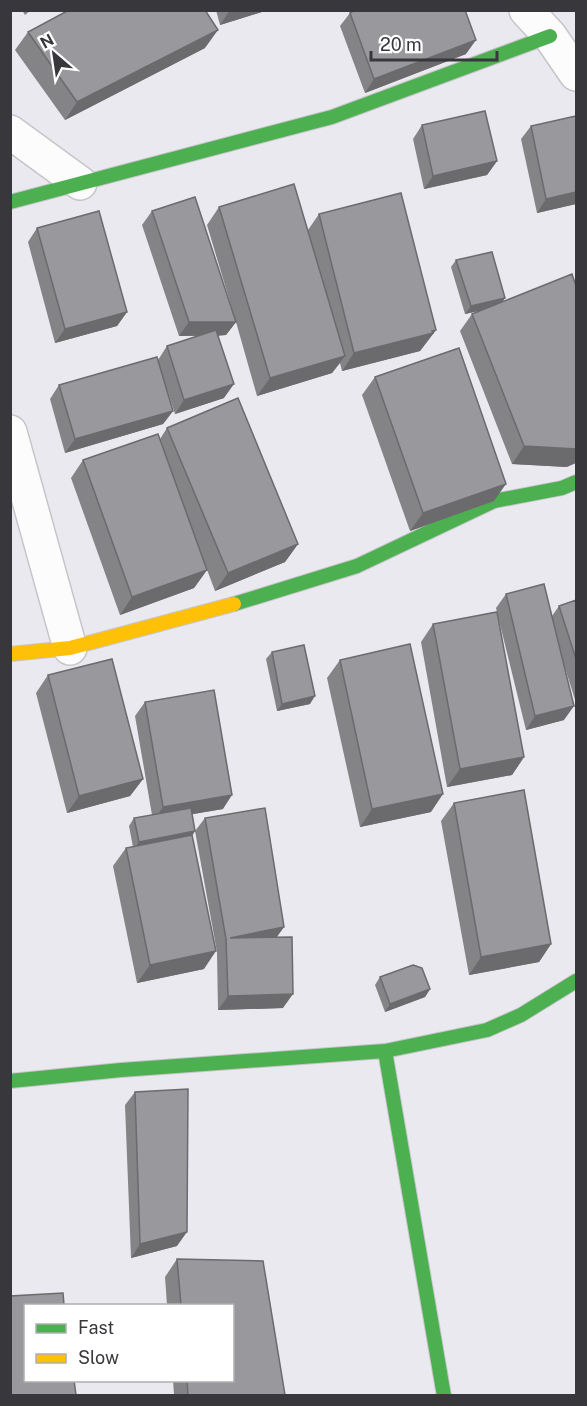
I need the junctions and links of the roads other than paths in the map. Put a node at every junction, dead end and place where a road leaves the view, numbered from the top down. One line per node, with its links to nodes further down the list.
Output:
1 (526, 10): 2 (street)
2 (550, 36): 3 (street); 5 (street)
3 (576, 74)
4 (10, 132): 5 (street)
5 (80, 183): 6 (street)
6 (10, 202)
7 (10, 432): 9 (street)
8 (576, 482): 9 (street)
9 (70, 648): 10 (street)
10 (10, 654)
11 (576, 981): 12 (street)
12 (385, 1051): 13 (street); 14 (street)
13 (10, 1081)
14 (444, 1395)

